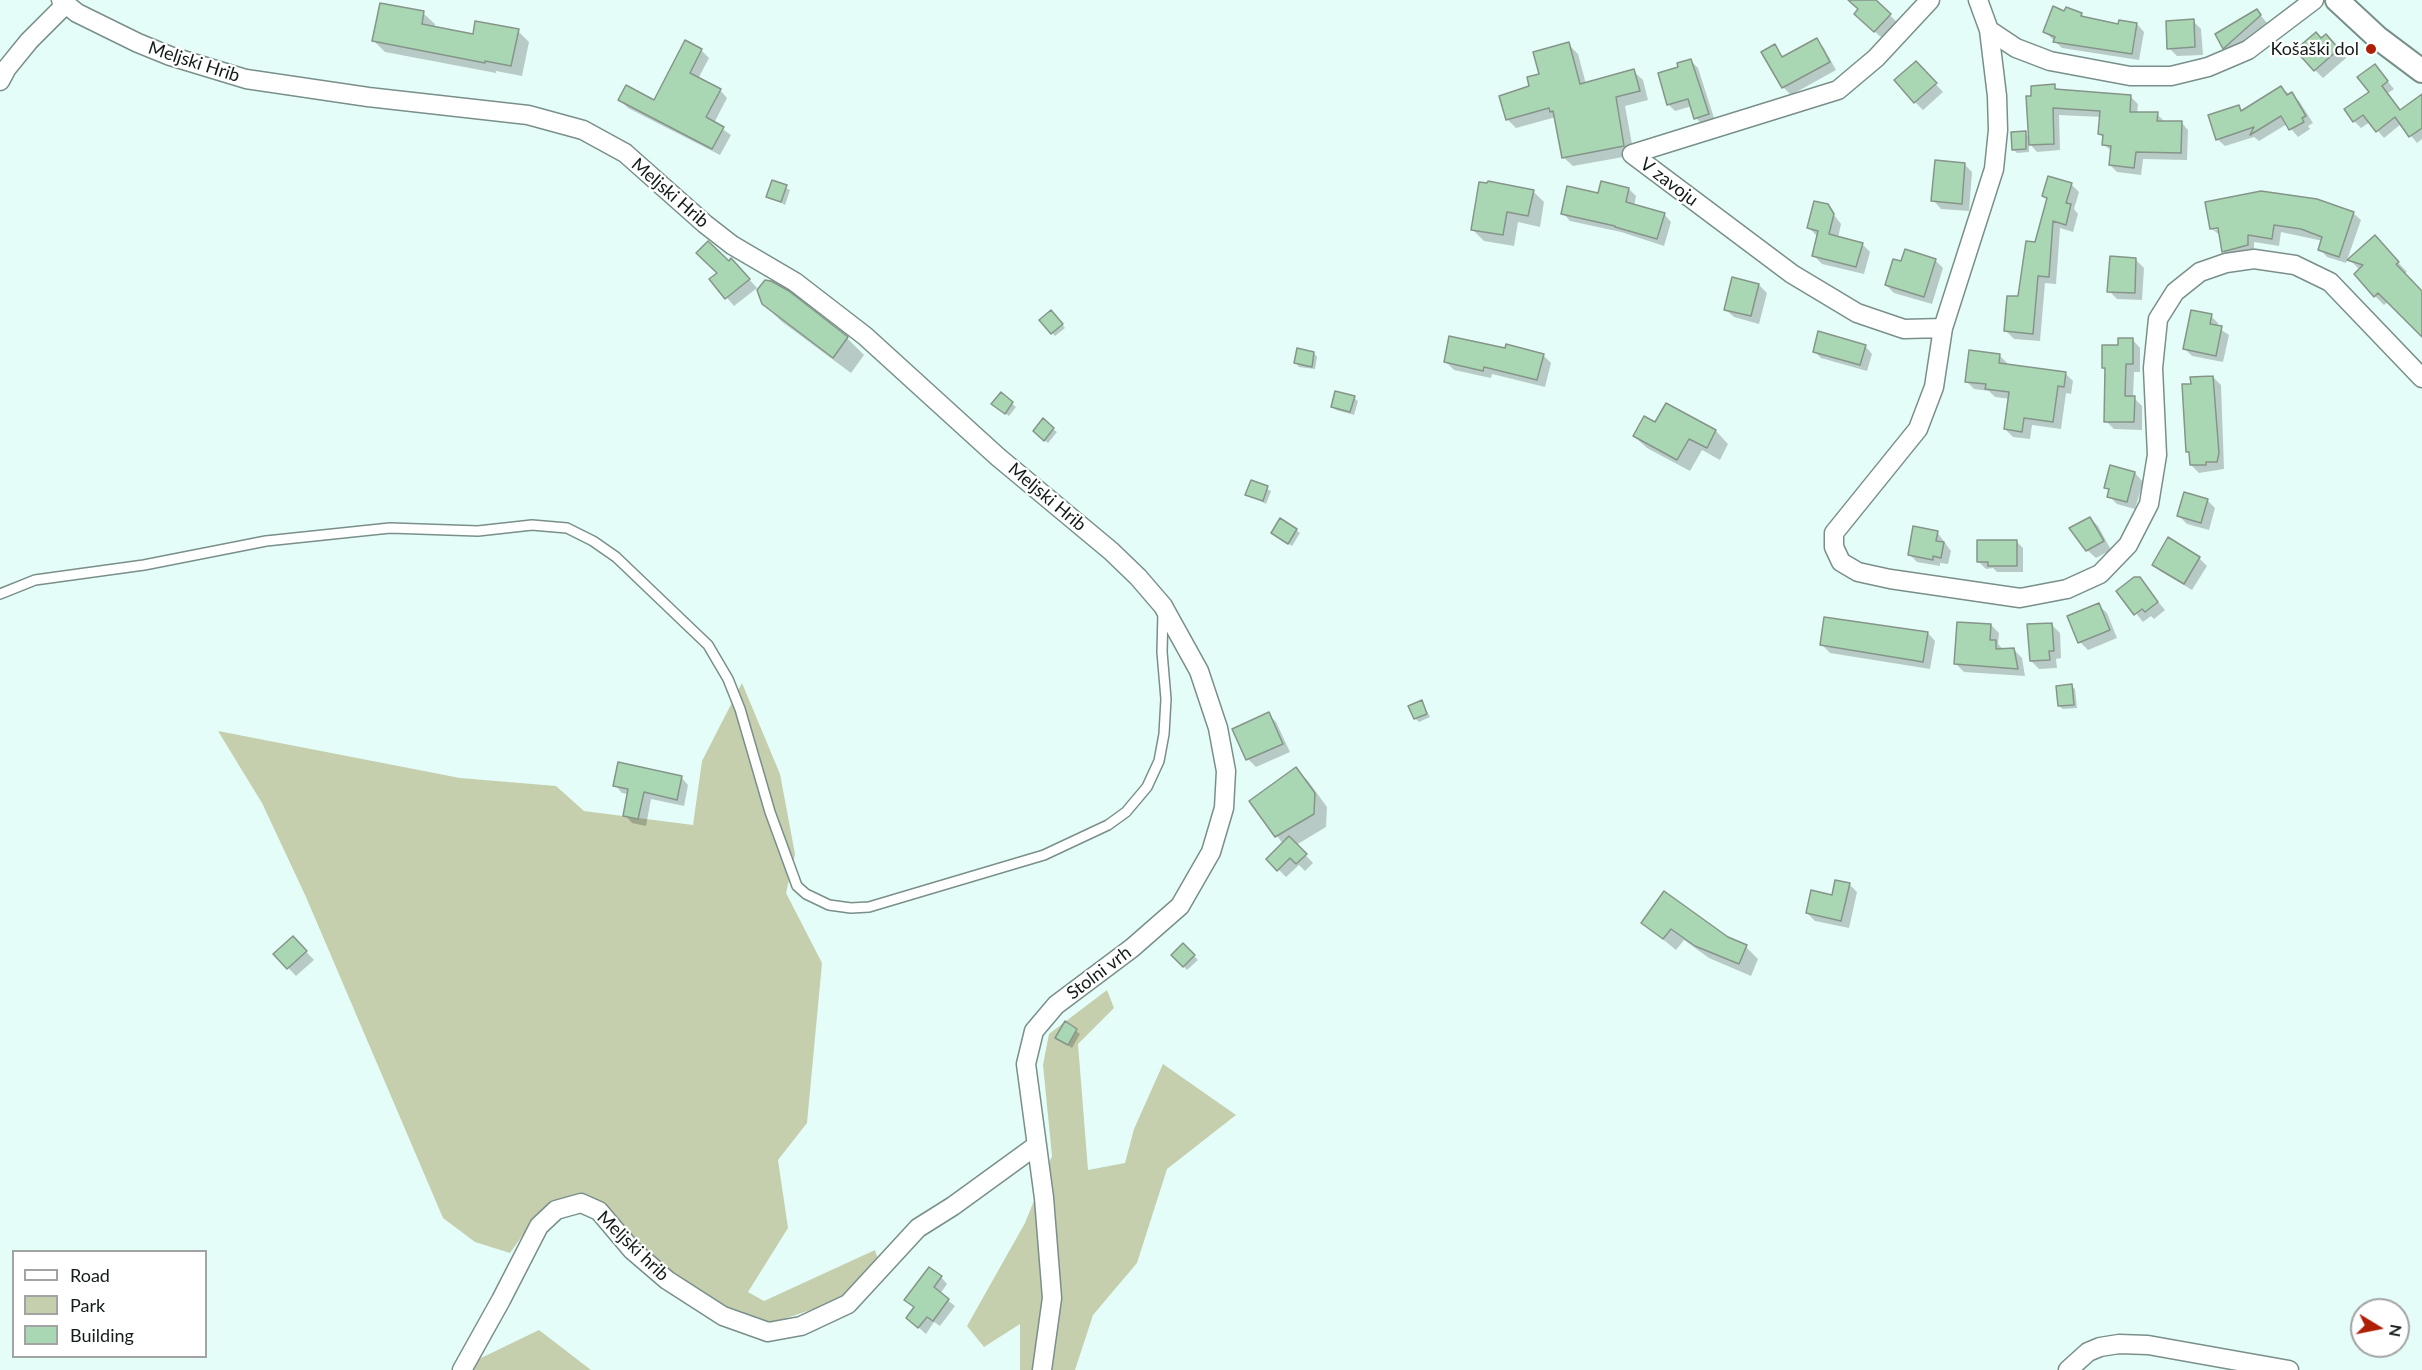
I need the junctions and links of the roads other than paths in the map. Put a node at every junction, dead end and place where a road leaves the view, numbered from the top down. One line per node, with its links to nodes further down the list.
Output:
1 (1930, 0): 9 (street, V zavoju)
2 (1978, 0): 6 (street)
3 (2314, 0): 6 (street)
4 (2337, 0): 7 (street)
5 (64, 2): 8 (street); 12 (street, Meljski Hrib)
6 (1989, 30): 9 (street)
7 (2422, 71)
8 (0, 81)
9 (1943, 328): 10 (street)
10 (2422, 378)
11 (0, 594): 12 (lane)
12 (1163, 606): 13 (street, Stolni vrh)
13 (1037, 1145): 14 (street, Meljski hrib); 15 (street, Stolni vrh)
14 (462, 1370)
15 (1042, 1370)
16 (2068, 1370): 17 (street)
17 (2289, 1370)

